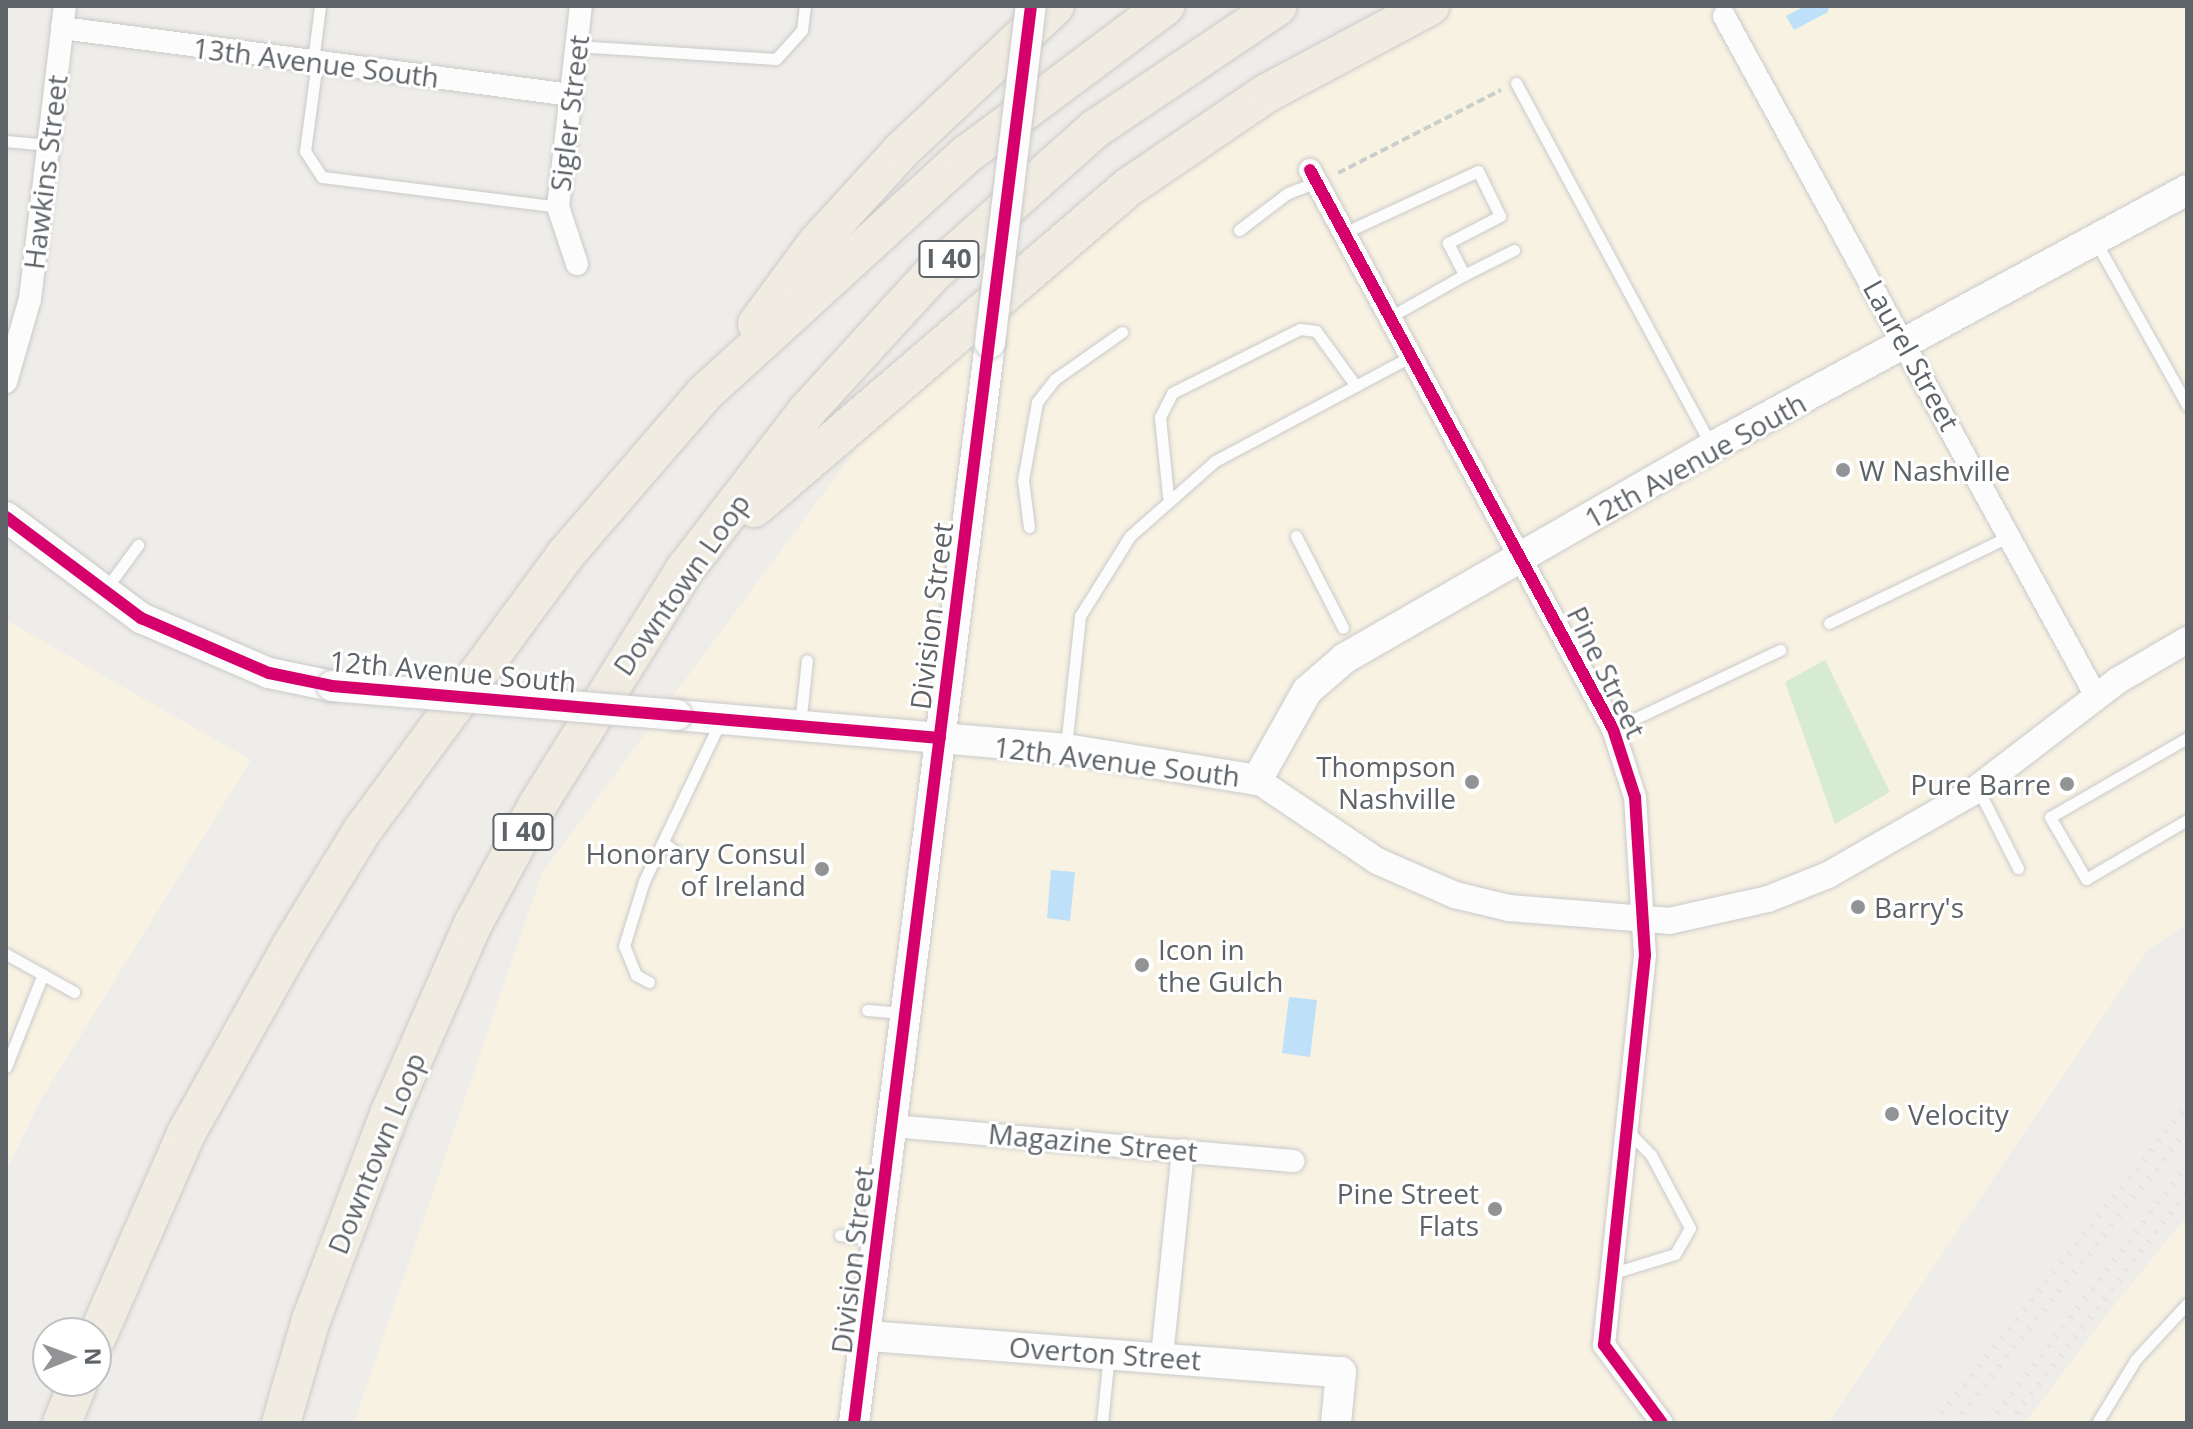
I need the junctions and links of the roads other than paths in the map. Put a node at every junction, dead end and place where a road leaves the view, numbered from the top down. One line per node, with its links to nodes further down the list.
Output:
1 (320, 6): 12 (lane)
2 (581, 6): 11 (street, Sigler Street)
3 (805, 6): 11 (lane)
4 (1031, 6): 53 (main road, Division Street, bridge)
5 (1055, 6): 32 (highway)
6 (1165, 6): 32 (highway, I 40)
7 (1278, 6): 42 (highway, Downtown Loop / I 40)
8 (1430, 6): 42 (highway)
9 (1724, 16): 28 (street, Laurel Street)
10 (63, 17): 12 (street, 13th Avenue South); 16 (street, Hawkins Street)
11 (576, 46): 14 (street, Sigler Street)
12 (315, 62): 14 (street, 13th Avenue South); 19 (lane)
13 (1516, 83): 34 (lane)
14 (571, 95): 19 (street, Sigler Street)
15 (6, 141): 16 (lane)
16 (48, 145): 30 (street, Hawkins Street)
17 (1321, 175): 20 (lane); 21 (street, Pine Street)
18 (2187, 190): 22 (main road, 12th Avenue South)
19 (558, 207): 24 (street, Sigler Street)
20 (1239, 230)
21 (1346, 232): 25 (lane); 26 (street, Pine Street)
22 (2096, 242): 28 (main road, 12th Avenue South); 33 (lane)
23 (1514, 250): 25 (lane)
24 (577, 264)
25 (1464, 275): 26 (lane)
26 (1390, 317): 29 (street, Pine Street)
27 (1122, 332): 37 (lane)
28 (1907, 345): 34 (main road, 12th Avenue South); 39 (street, Laurel Street)
29 (1412, 356): 31 (lane); 41 (street, Pine Street)
30 (6, 382)
31 (1356, 386): 35 (lane); 35 (lane)
32 (705, 393): 79 (highway, I 40)
33 (2187, 405)
34 (1712, 447): 41 (main road, 12th Avenue South)
35 (1168, 496): 55 (lane)
36 (6, 517): 43 (main road, 12th Avenue South)
37 (1029, 527)
38 (1296, 536): 45 (lane)
39 (2011, 536): 44 (lane); 49 (street, Laurel Street)
40 (138, 545): 43 (lane)
41 (1522, 558): 52 (street, Pine Street); 56 (main road, 12th Avenue South)
42 (686, 568): 85 (highway, Downtown Loop / I 40)
43 (104, 590): 50 (main road, 12th Avenue South, bridge)
44 (1829, 623)
45 (1343, 628)
46 (2187, 640): 49 (street)
47 (1780, 650): 52 (lane)
48 (807, 660): 51 (lane)
49 (2096, 696): 57 (street)
50 (722, 719): 51 (main road, 12th Avenue South); 59 (lane)
51 (800, 726): 53 (main road, 12th Avenue South)
52 (1613, 729): 62 (street, Pine Street)
53 (940, 738): 55 (main road, 12th Avenue South); 68 (main road, Division Street)
54 (2187, 738): 58 (lane)
55 (1066, 749): 56 (main road, 12th Avenue South)
56 (1257, 780): 62 (street)
57 (1977, 787): 61 (lane); 62 (street)
58 (2187, 820)
59 (663, 842): 60 (lane); 65 (lane)
60 (678, 854)
61 (2018, 868)
62 (1644, 919): 71 (street, Pine Street)
63 (6, 954): 64 (lane)
64 (43, 974): 66 (lane); 69 (lane)
65 (649, 982)
66 (74, 992)
67 (867, 1010): 68 (lane)
68 (906, 1013): 70 (main road, Division Street)
69 (6, 1067)
70 (892, 1126): 72 (street, Magazine Street); 75 (main road, Division Street)
71 (1625, 1128): 76 (street, Pine Street); 76 (lane)
72 (1183, 1150): 73 (street, Magazine Street); 82 (street)
73 (1293, 1161)
74 (840, 1235): 75 (lane)
75 (879, 1240): 80 (main road, Division Street)
76 (1610, 1275): 89 (street, Pine Street)
77 (2187, 1291): 78 (lane)
78 (2183, 1306): 90 (lane)
79 (106, 1317)
80 (869, 1336): 81 (main road, Overton Street); 86 (main road, Division Street)
81 (1109, 1353): 82 (main road, Overton Street); 87 (lane)
82 (1162, 1357): 88 (main road, Overton Street)
83 (73, 1397): 84 (highway)
84 (62, 1423)
85 (281, 1423)
86 (854, 1423)
87 (1102, 1423)
88 (1336, 1423)
89 (1662, 1423)
90 (2097, 1423)

